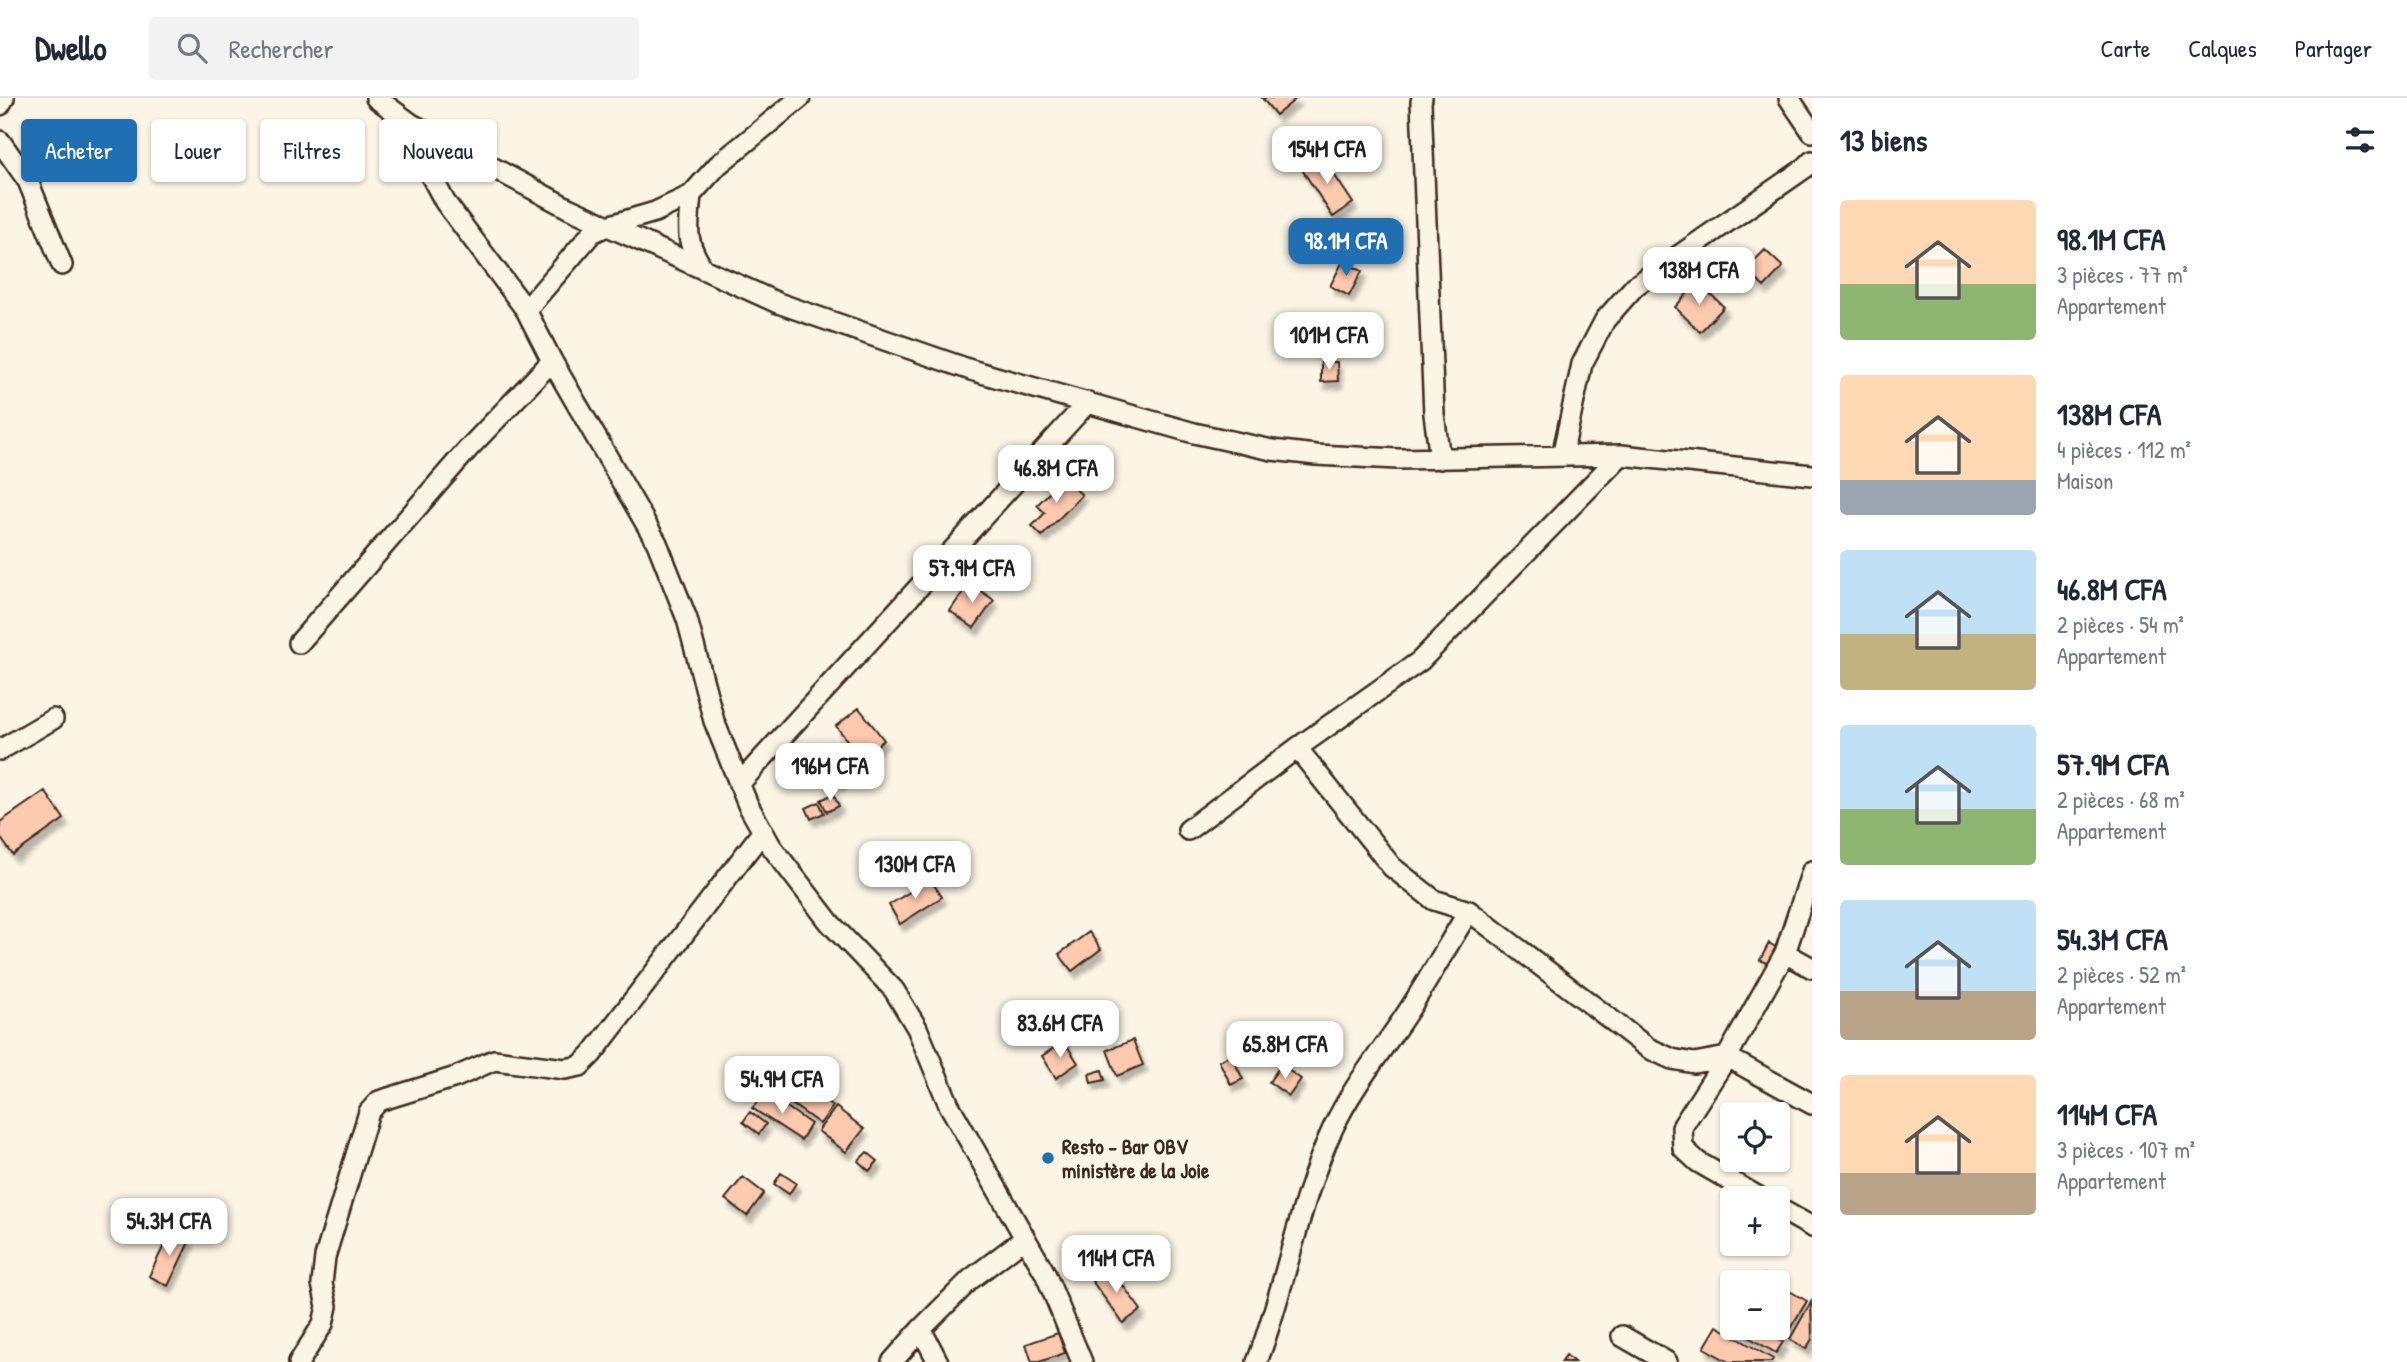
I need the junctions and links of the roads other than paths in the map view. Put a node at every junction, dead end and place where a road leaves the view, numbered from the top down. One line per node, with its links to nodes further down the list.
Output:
1 (4, 98): 6 (street)
2 (376, 98): 7 (street)
3 (800, 98): 13 (street)
4 (1422, 98): 22 (street)
5 (1789, 98): 8 (street)
6 (0, 105)
7 (406, 119)
8 (1812, 132)
9 (0, 141): 15 (street)
10 (1812, 161): 21 (street)
11 (497, 169): 14 (street)
12 (434, 182): 17 (street)
13 (691, 195): 14 (street); 16 (street)
14 (607, 226): 16 (street); 17 (street)
15 (62, 265)
16 (704, 271): 19 (street)
17 (526, 310): 18 (street)
18 (552, 361): 24 (street); 28 (street)
19 (1088, 402): 22 (street); 28 (street)
20 (1621, 455): 21 (street); 23 (street); 26 (street)
21 (1562, 456): 22 (street)
22 (1440, 459)
23 (1812, 475)
24 (299, 643)
25 (53, 719): 27 (street)
26 (1297, 748): 29 (street); 32 (street)
27 (0, 750)
28 (739, 784): 30 (street)
29 (1188, 830)
30 (763, 831): 40 (street); 43 (street)
31 (1812, 872): 33 (street)
32 (1469, 911): 35 (street); 47 (street)
33 (1786, 953): 34 (street); 35 (street)
34 (1812, 968)
35 (1727, 1057): 36 (street); 37 (street)
36 (1812, 1104)
37 (1740, 1186)
38 (1790, 1215): 39 (street)
39 (1812, 1227)
40 (1025, 1238): 41 (street); 46 (street)
41 (921, 1329): 44 (street); 45 (street)
42 (1622, 1336): 48 (street)
43 (299, 1362)
44 (892, 1362)
45 (938, 1362)
46 (1082, 1362)
47 (1257, 1362)
48 (1667, 1362)

